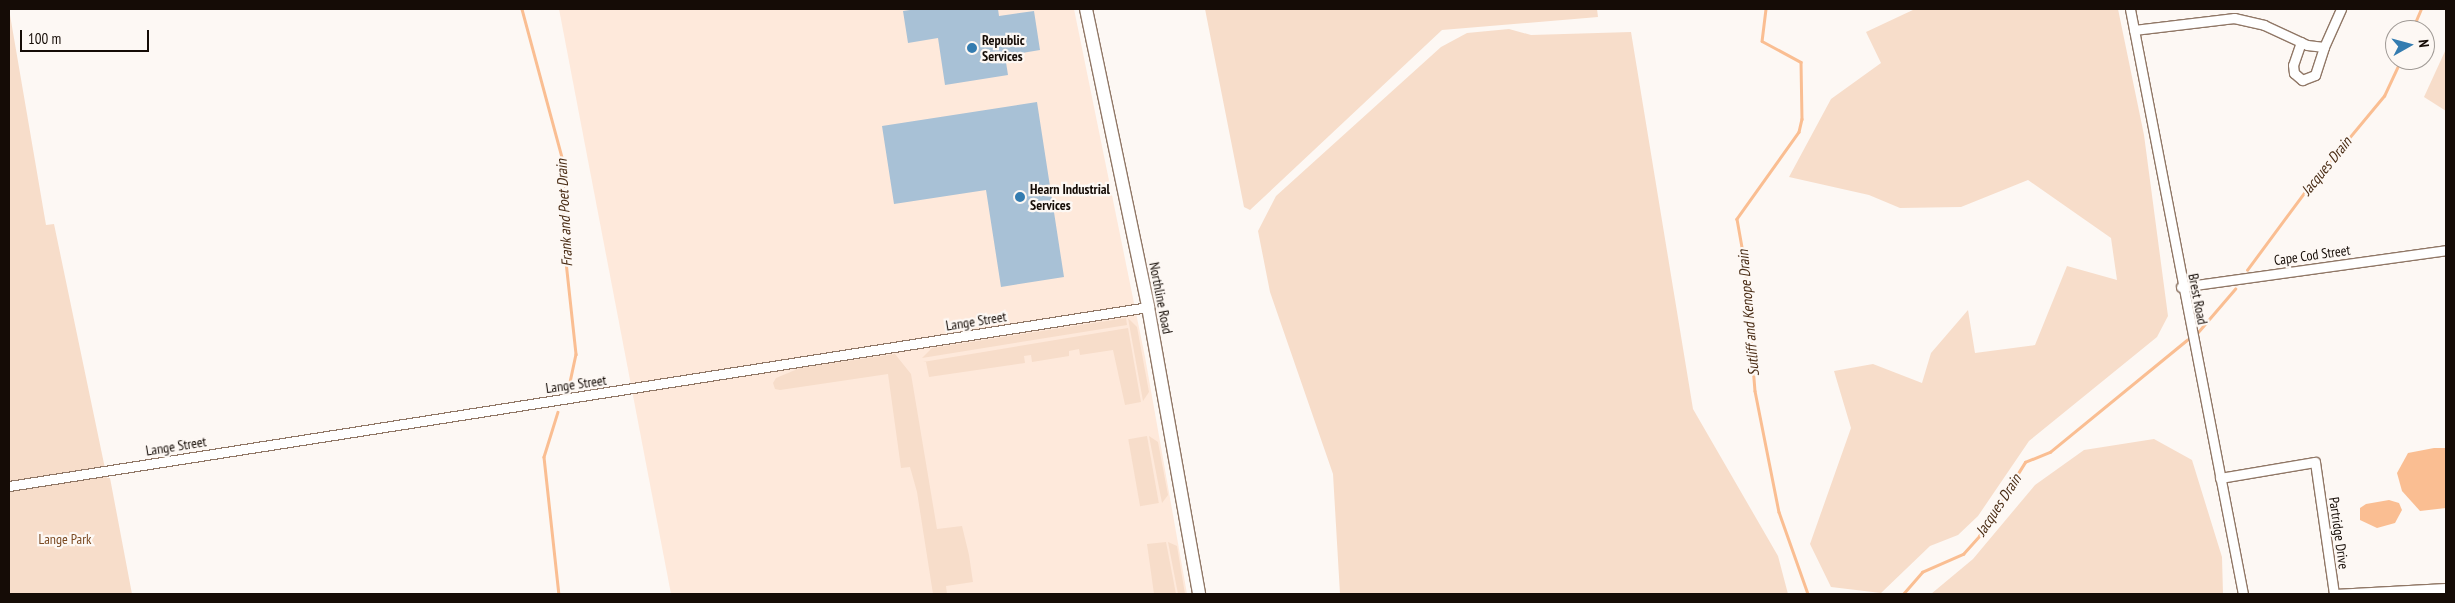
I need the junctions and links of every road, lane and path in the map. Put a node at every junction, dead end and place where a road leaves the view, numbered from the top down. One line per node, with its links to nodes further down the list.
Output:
1 (1086, 9): 9 (main road, Northline Road)
2 (2130, 9): 4 (street, Brest Road)
3 (2341, 9): 6 (street)
4 (2134, 30): 5 (street); 8 (street, Brest Road)
5 (2301, 42): 6 (street); 6 (street)
6 (2324, 47)
7 (2446, 250): 8 (street, Cape Cod Street)
8 (2181, 287): 10 (street, Brest Road)
9 (1148, 307): 11 (street, Lange Street); 13 (main road, Northline Road)
10 (2220, 478): 12 (street, Partridge Drive); 14 (street, Brest Road)
11 (9, 486)
12 (2446, 588)
13 (1199, 594)
14 (2243, 594)

